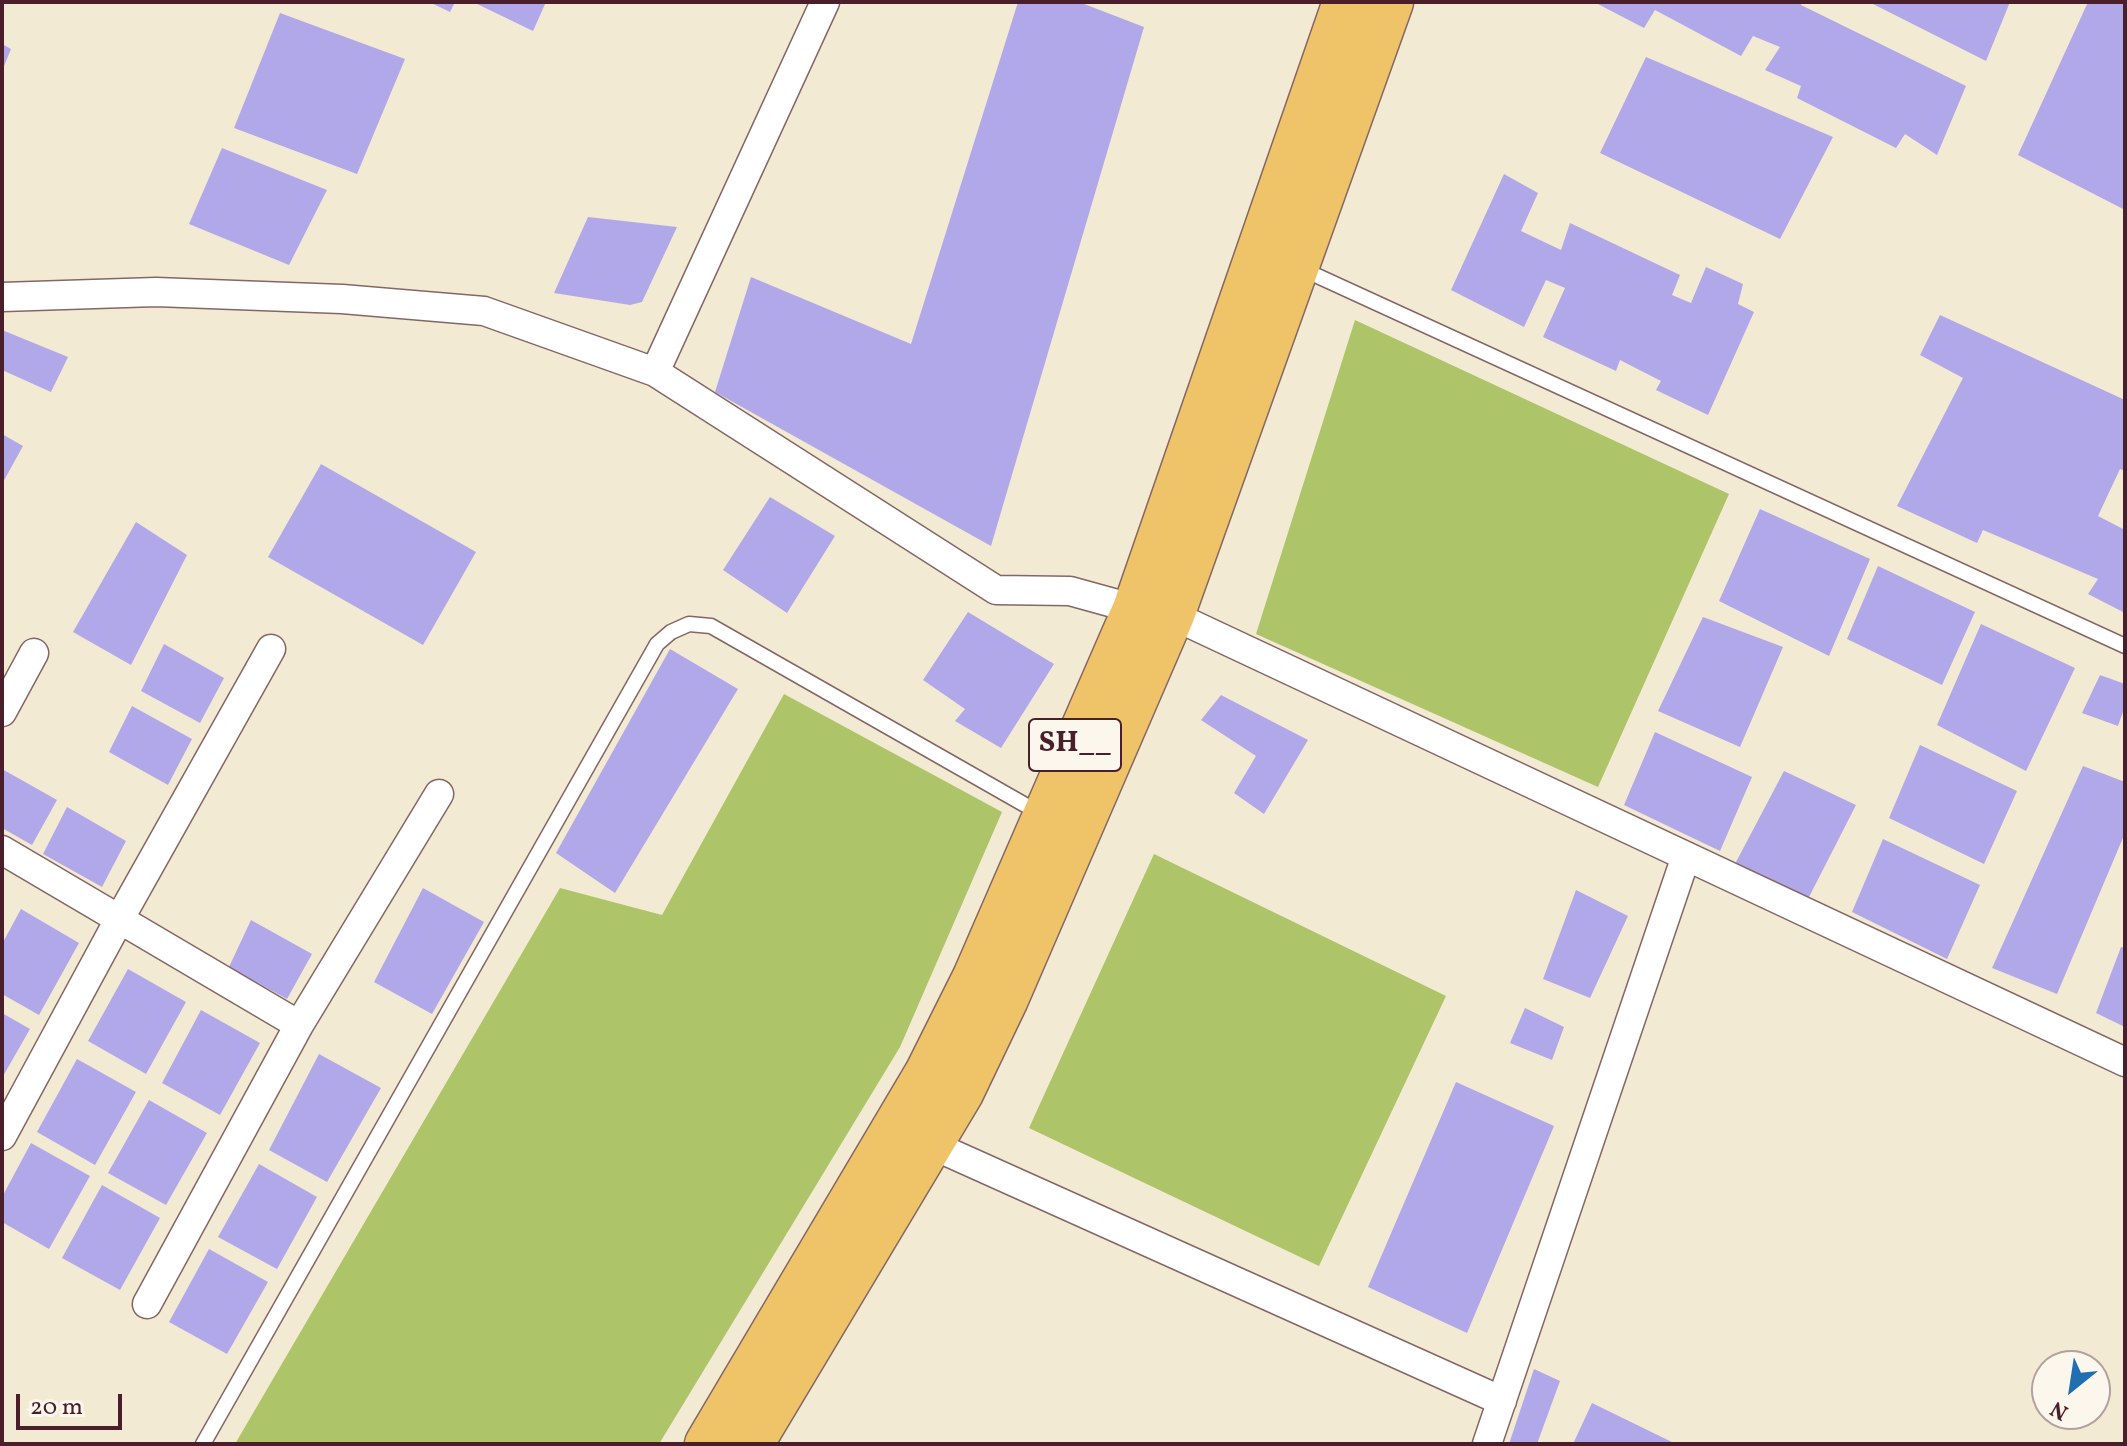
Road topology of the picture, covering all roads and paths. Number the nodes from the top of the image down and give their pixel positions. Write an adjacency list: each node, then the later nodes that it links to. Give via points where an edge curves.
1 (825, 2): 6 (street)
2 (1345, 2): 7 (main road, SH__)
3 (1391, 2): 4 (main road)
4 (1297, 267): 7 (main road); 8 (lane)
5 (2, 297): 6 (street, via 156,292 484,311)
6 (655, 372): 7 (street, via 996,590 1070,591)
7 (1153, 612): 13 (main road, SH__); 15 (street); 20 (main road, via 1006,999)
8 (2125, 646)
9 (271, 649): 16 (street)
10 (34, 653): 11 (street)
11 (2, 712)
12 (439, 794): 17 (street)
13 (1045, 816): 23 (lane, via 711,626 689,624 671,632 657,644); 24 (main road, SH__, via 927,1073)
14 (2, 850): 16 (street)
15 (1686, 856): 18 (street); 22 (street)
16 (120, 918): 17 (street); 19 (street)
17 (299, 1025): 21 (street)
18 (2125, 1062)
19 (2, 1136)
20 (930, 1144): 22 (street); 25 (main road)
21 (147, 1304)
22 (1502, 1401): 26 (street)
23 (203, 1444)
24 (707, 1444)
25 (751, 1444)
26 (1487, 1444)

